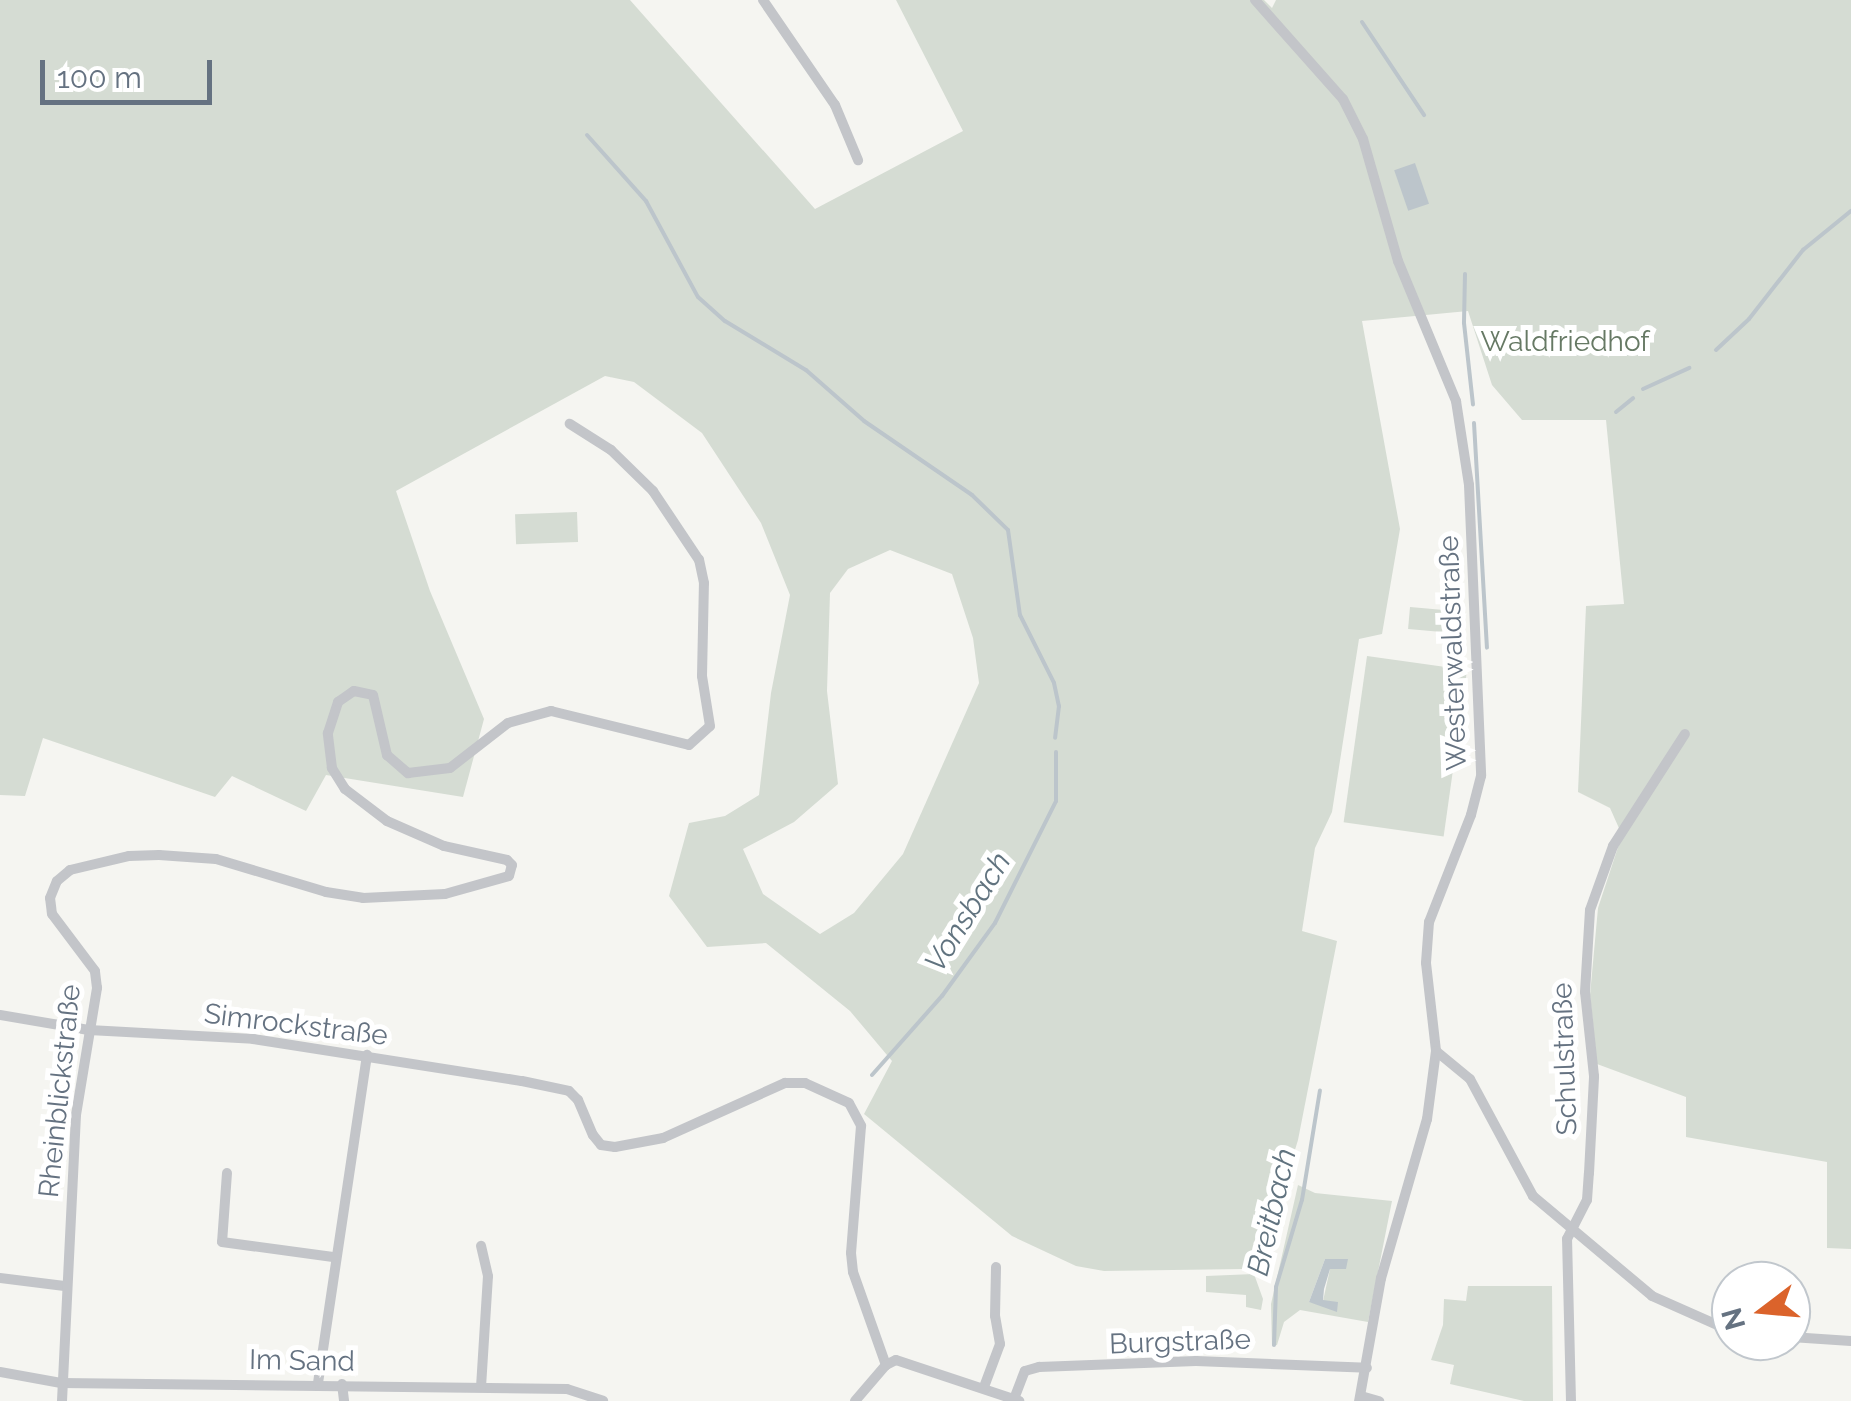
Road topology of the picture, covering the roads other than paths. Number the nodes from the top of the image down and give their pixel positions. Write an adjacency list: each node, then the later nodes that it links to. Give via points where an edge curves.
1 (763, 0): 3 (street, via 835,105)
2 (1255, 0): 8 (street, Westerwaldstraße, via 1343,99 1363,139 1398,262 1462,427 1480,664 1480,776 1472,815 1428,922)
3 (858, 160)
4 (570, 424): 7 (street, Rheinblickstraße, via 612,450 653,491 699,560 710,726 705,735 676,743 551,711 508,724 450,768 408,774 387,755 372,695 346,694 328,734 332,768 345,789 387,820 444,846 507,860 509,876 446,894 389,899 326,892 196,858 129,856 70,870 50,898 52,914 96,971)
5 (1685, 734): 11 (street, Schulstraße, via 1614,846 1590,910 1589,1173 1583,1212)
6 (0, 1015): 7 (street, Simrockstraße)
7 (89, 1030): 9 (street, Simrockstraße, via 253,1039); 16 (street, Rheinblickstraße, via 76,1114)
8 (1436, 1052): 11 (street, via 1470,1079 1489,1107 1522,1182); 21 (street, Westerwaldstraße, via 1427,1119 1381,1278)
9 (367, 1055): 13 (street); 20 (street, Simrockstraße, via 569,1091 601,1144 634,1146 663,1138 786,1082 805,1083 848,1104 860,1126 853,1272)
10 (227, 1173): 13 (street, via 222,1242)
11 (1572, 1224): 17 (street, via 1652,1296); 35 (street, Schulstraße)
12 (481, 1246): 26 (street, via 488,1276)
13 (334, 1257): 24 (street)
14 (996, 1267): 27 (street, via 1000,1344)
15 (0, 1278): 16 (street)
16 (65, 1286): 23 (street, Rheinblickstraße)
17 (1711, 1323)
18 (1811, 1338): 19 (street)
19 (1851, 1341)
20 (886, 1365): 27 (street, via 906,1360); 33 (street)
21 (1366, 1368): 28 (street, Westerwaldstraße); 29 (street, Burgstraße, via 1260,1362 1033,1368 1022,1375)
22 (0, 1372): 23 (street, Im Sand)
23 (61, 1383): 24 (street, Im Sand); 30 (street, Rheinblickstraße)
24 (318, 1383): 25 (street, Im Sand)
25 (342, 1384): 26 (street, Im Sand); 31 (street)
26 (481, 1387): 32 (street, Im Sand, via 567,1389)
27 (984, 1387): 29 (street)
28 (1360, 1399): 34 (street)
29 (1016, 1400)
30 (62, 1401)
31 (344, 1401)
32 (603, 1401)
33 (855, 1401)
34 (1379, 1401)
35 (1571, 1401)

